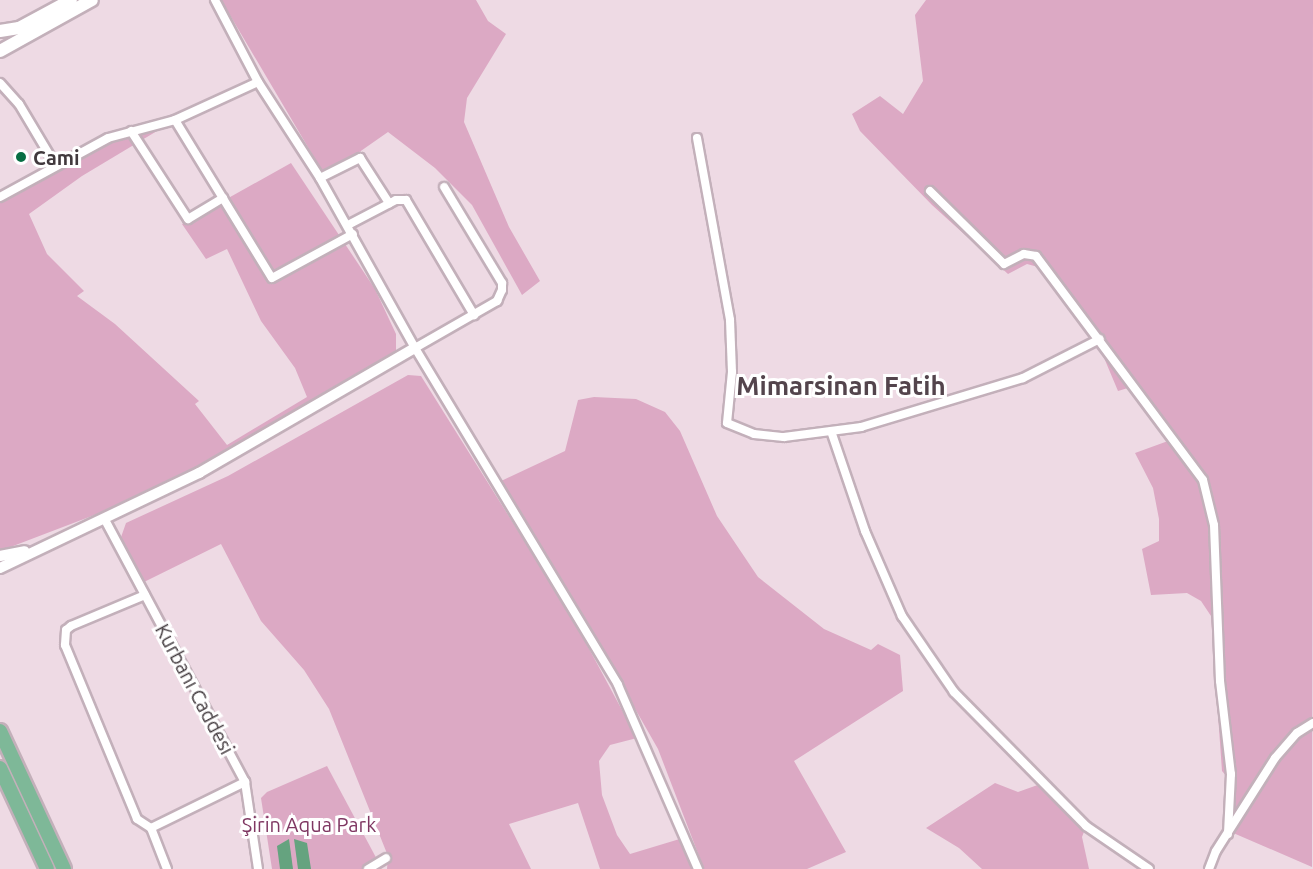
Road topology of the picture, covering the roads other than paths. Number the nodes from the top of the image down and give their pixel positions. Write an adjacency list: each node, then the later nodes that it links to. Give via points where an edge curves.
1 (71, 0): 4 (main road, via 19,28)
2 (92, 0): 5 (main road)
3 (215, 0): 6 (street)
4 (0, 32)
5 (0, 51)
6 (258, 82): 8 (street); 12 (street)
7 (0, 83): 11 (street, via 20,104)
8 (175, 120): 9 (street); 16 (street)
9 (131, 130): 11 (street); 16 (street, via 188,219)
10 (697, 138): 23 (street, via 730,320 732,372 727,423 754,434 784,437)
11 (56, 166): 15 (street)
12 (320, 178): 17 (street, via 360,158); 18 (street)
13 (444, 187): 20 (street, via 502,283 497,301)
14 (930, 191): 21 (street, via 1005,264 1024,254 1036,256)
15 (0, 197)
16 (222, 198): 19 (street, via 272,278)
17 (389, 203): 18 (street); 20 (street, via 401,199 408,202)
18 (348, 225): 19 (street)
19 (353, 234): 22 (street)
20 (474, 315): 22 (street)
21 (1100, 339): 23 (street, via 1023,378 940,405); 34 (street, via 1203,480 1214,525 1220,681 1232,774)
22 (415, 348): 24 (street, via 199,473); 41 (street, via 618,685)
23 (831, 431): 42 (street, via 865,531 902,615 954,692 1086,826)
24 (104, 518): 25 (street); 28 (street, Kurbanı Caddesi)
25 (43, 547): 26 (street); 27 (street)
26 (0, 556)
27 (0, 568)
28 (145, 595): 32 (street, Kurbanı Caddesi); 33 (street, via 71,626 65,645 137,819)
29 (1313, 723): 34 (street, via 1275,758)
30 (0, 731): 37 (highway)
31 (0, 768): 36 (highway)
32 (245, 782): 33 (street); 39 (street, Kurbanı Caddesi)
33 (151, 828): 38 (street)
34 (1228, 834): 43 (street)
35 (386, 858): 40 (street)
36 (47, 869)
37 (64, 869)
38 (167, 869)
39 (258, 869)
40 (368, 869)
41 (698, 869)
42 (1149, 869)
43 (1209, 869)

